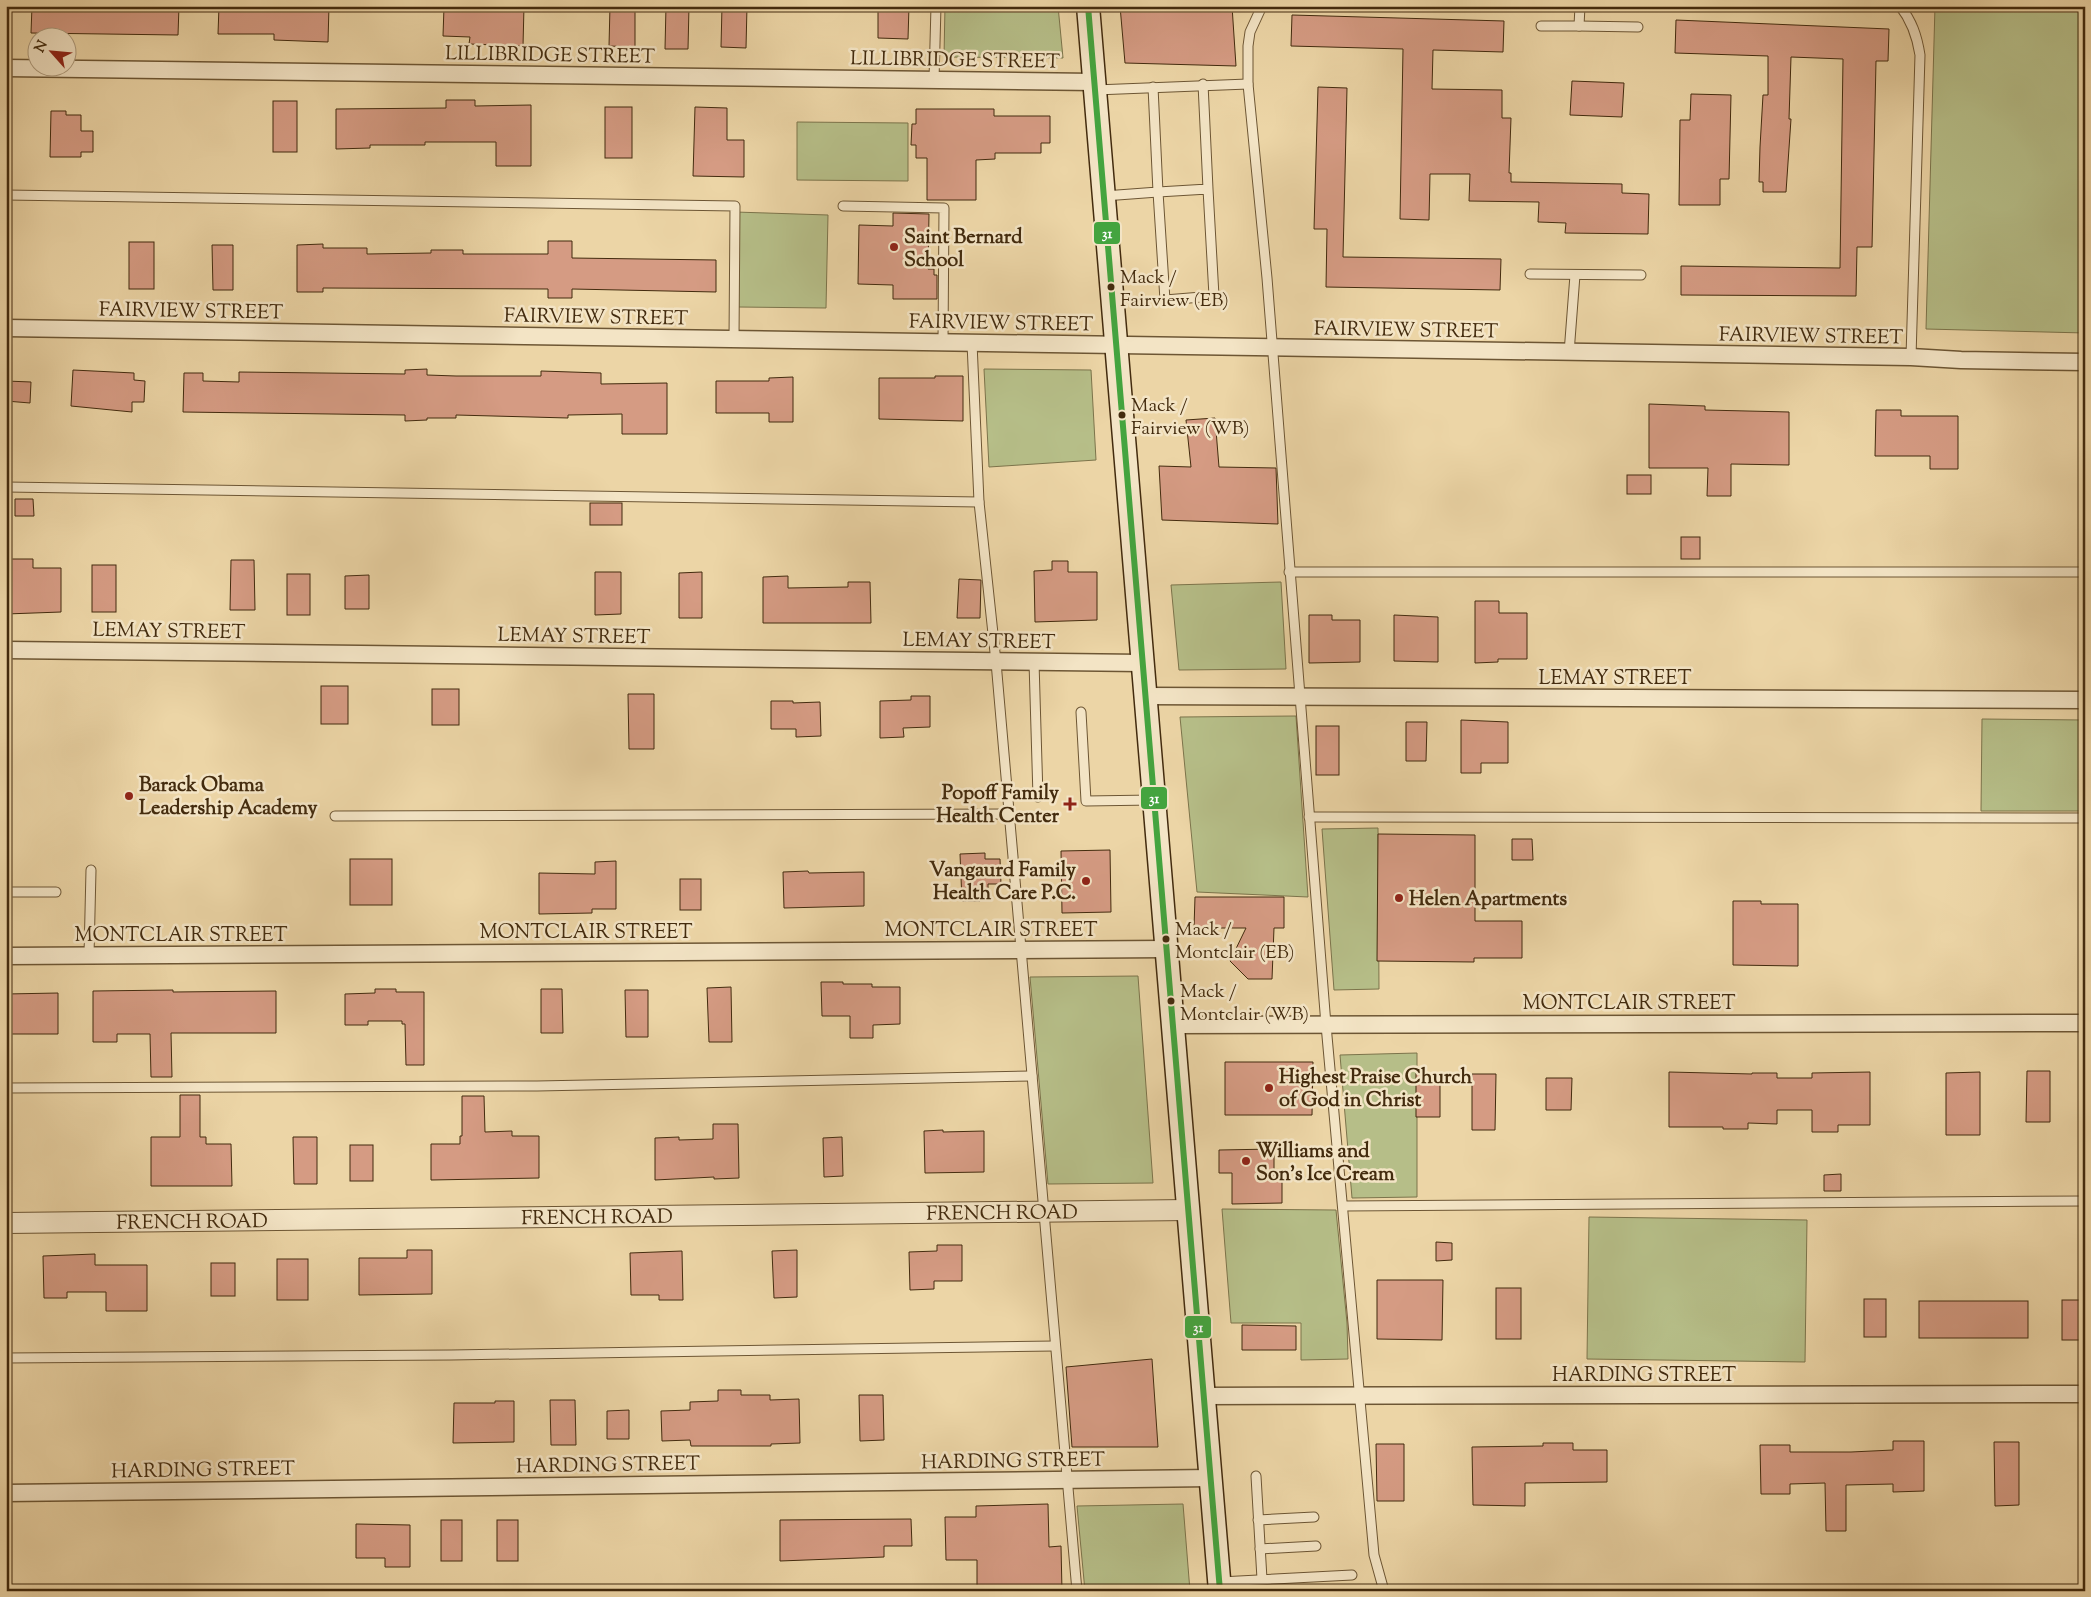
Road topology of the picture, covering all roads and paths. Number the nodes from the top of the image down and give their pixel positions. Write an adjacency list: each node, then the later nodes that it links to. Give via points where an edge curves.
1 (936, 6): 10 (lane)
2 (1088, 6): 13 (main road)
3 (1262, 6): 12 (lane, via 1250,32)
4 (1580, 6): 7 (lane)
5 (1900, 6): 30 (lane, via 1917,36 1920,55)
6 (1541, 26): 7 (lane)
7 (1580, 26): 8 (lane)
8 (1638, 27)
9 (6, 68): 10 (street, LILLIBRIDGE STREET)
10 (934, 80): 13 (street, LILLIBRIDGE STREET)
11 (1203, 84): 12 (lane); 14 (lane); 15 (lane)
12 (1248, 84): 28 (lane)
13 (1094, 86): 14 (lane); 18 (main road)
14 (1153, 87): 16 (lane)
15 (1208, 189): 16 (lane); 16 (lane, via 1214,296 1165,300)
16 (1158, 192): 18 (lane)
17 (6, 195): 24 (lane, via 735,206)
18 (1104, 196): 27 (main road)
19 (843, 206): 25 (lane, via 944,208)
20 (1530, 274): 21 (lane)
21 (1575, 275): 22 (lane); 29 (lane)
22 (1641, 276)
23 (6, 328): 24 (street, FAIRVIEW STREET)
24 (734, 340): 25 (street, FAIRVIEW STREET)
25 (943, 342): 26 (street, FAIRVIEW STREET)
26 (972, 343): 27 (street, FAIRVIEW STREET); 33 (lane)
27 (1116, 344): 28 (street, FAIRVIEW STREET); 39 (main road)
28 (1273, 348): 29 (street, FAIRVIEW STREET); 34 (lane)
29 (1569, 353): 30 (street, FAIRVIEW STREET)
30 (1911, 357): 31 (street, FAIRVIEW STREET)
31 (2085, 362)
32 (6, 487): 33 (lane)
33 (979, 502): 37 (lane)
34 (1290, 572): 35 (lane); 41 (lane)
35 (2085, 572)
36 (6, 650): 37 (street, LEMAY STREET)
37 (996, 662): 38 (street, LEMAY STREET); 46 (lane)
38 (1034, 662): 39 (street, LEMAY STREET); 44 (lane)
39 (1142, 664): 40 (main road)
40 (1145, 696): 41 (street, LEMAY STREET); 45 (main road)
41 (1299, 697): 42 (street, LEMAY STREET); 48 (lane)
42 (2085, 700)
43 (1081, 712): 45 (lane, via 1086,800)
44 (1038, 797)
45 (1154, 800): 53 (main road)
46 (1009, 814): 47 (lane); 54 (lane)
47 (335, 816)
48 (1309, 817): 49 (lane); 59 (lane)
49 (2085, 818)
50 (91, 870): 55 (lane)
51 (6, 892): 52 (lane)
52 (56, 892)
53 (1166, 949): 54 (street, MONTCLAIR STREET); 58 (main road)
54 (1021, 950): 55 (street, MONTCLAIR STREET); 60 (lane)
55 (89, 955): 56 (street, MONTCLAIR STREET)
56 (6, 956)
57 (2085, 1023): 59 (street, MONTCLAIR STREET)
58 (1172, 1025): 59 (street, MONTCLAIR STREET); 64 (main road)
59 (1326, 1025): 63 (lane)
60 (1032, 1076): 61 (lane, via 537,1086); 65 (lane)
61 (6, 1088)
62 (2085, 1201): 63 (lane)
63 (1343, 1206): 71 (lane)
64 (1188, 1210): 65 (street, FRENCH ROAD); 70 (main road)
65 (1044, 1212): 66 (street, FRENCH ROAD); 67 (lane)
66 (6, 1224)
67 (1055, 1346): 68 (lane); 74 (lane)
68 (6, 1358)
69 (2085, 1394): 71 (street, HARDING STREET)
70 (1204, 1396): 71 (street, HARDING STREET); 73 (main road)
71 (1360, 1396): 84 (lane, via 1374,1555)
72 (1256, 1476): 77 (lane)
73 (1211, 1478): 74 (street, HARDING STREET); 82 (main road)
74 (1066, 1480): 75 (street, HARDING STREET); 83 (lane)
75 (6, 1493)
76 (1314, 1517): 77 (lane)
77 (1258, 1520): 79 (lane)
78 (1316, 1546): 79 (lane)
79 (1260, 1548): 81 (lane)
80 (1352, 1575): 81 (lane)
81 (1262, 1579): 82 (lane)
82 (1220, 1586)
83 (1077, 1591)
84 (1384, 1591)

